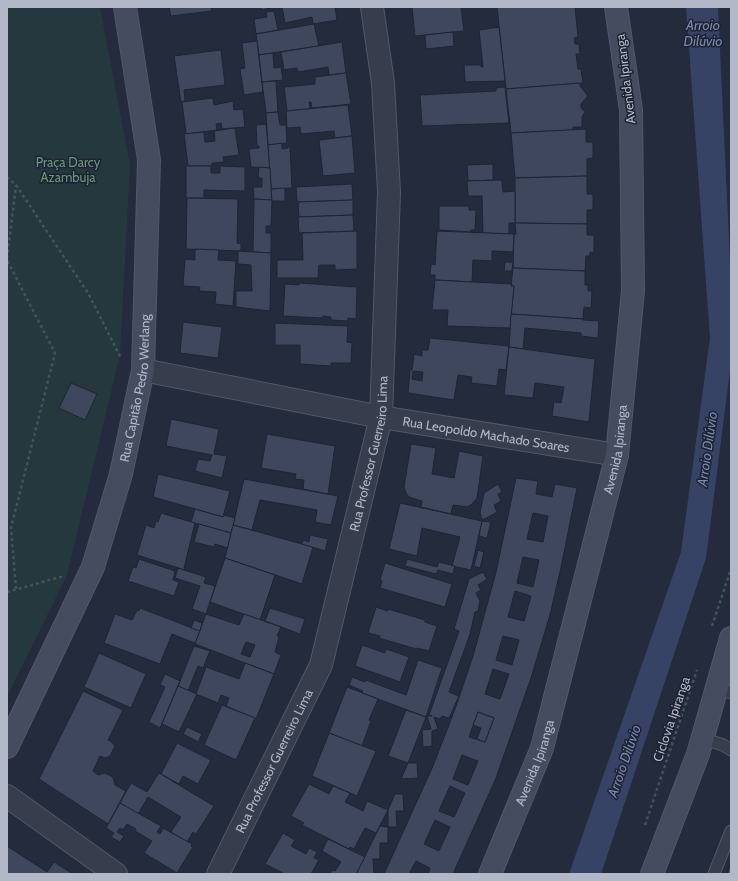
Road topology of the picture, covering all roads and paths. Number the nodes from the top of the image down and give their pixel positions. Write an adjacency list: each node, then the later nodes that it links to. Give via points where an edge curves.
1 (125, 7): 7 (main road, Rua Capitão Pedro Werlang, via 149,160)
2 (372, 7): 8 (street, Rua Professor Guerreiro Lima, via 383,83 389,192)
3 (616, 7): 9 (main road, Avenida Ipiranga, via 631,110 633,291)
4 (7, 177): 5 (path)
5 (16, 185): 6 (path, via 88,293); 12 (path, via 7,260 55,353 11,528)
6 (122, 360)
7 (143, 370): 8 (street, Rua Leopoldo Machado Soares); 19 (main road, Rua Capitão Pedro Werlang, via 120,474 93,567)
8 (381, 417): 9 (street, Rua Leopoldo Machado Soares); 25 (street, Rua Professor Guerreiro Lima, via 321,665)
9 (617, 455): 26 (main road, Avenida Ipiranga, via 542,748)
10 (731, 570): 14 (path)
11 (68, 574): 12 (path)
12 (16, 589): 13 (path)
13 (7, 592)
14 (711, 629)
15 (731, 638): 17 (main road)
16 (699, 666): 22 (path, Ciclovia Ipiranga)
17 (724, 691): 18 (main road)
18 (702, 738): 20 (lane); 27 (main road)
19 (7, 747)
20 (731, 750)
21 (7, 796): 24 (street)
22 (644, 829)
23 (731, 832): 28 (lane)
24 (116, 874)
25 (218, 874)
26 (490, 874)
27 (652, 874)
28 (714, 874)

